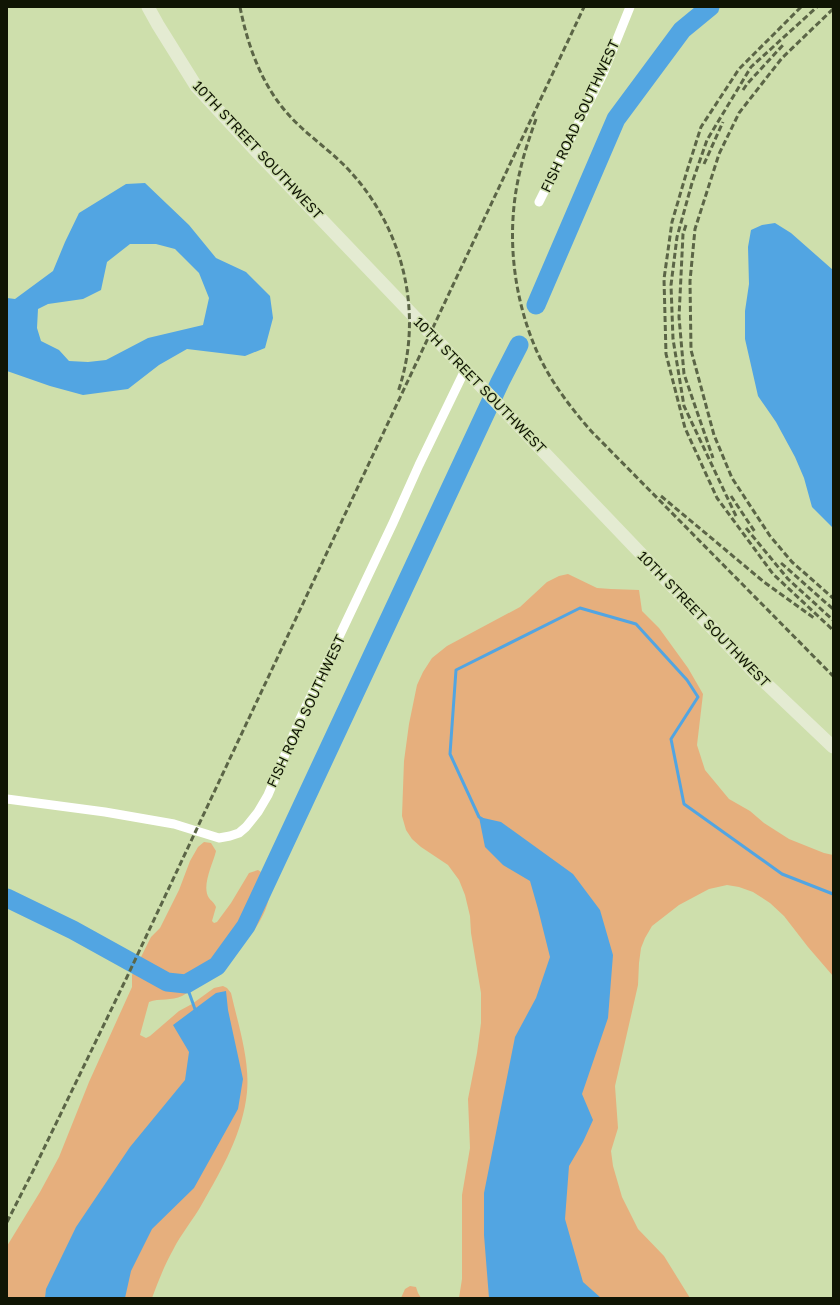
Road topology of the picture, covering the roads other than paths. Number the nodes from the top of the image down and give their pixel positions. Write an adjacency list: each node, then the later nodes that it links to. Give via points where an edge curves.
1 (148, 7): 4 (main road, 10TH STREET SOUTHWEST, via 196,86)
2 (630, 7): 3 (street, FISH ROAD SOUTHWEST, via 603,74)
3 (539, 202)
4 (465, 370): 5 (main road, 10TH STREET SOUTHWEST, via 755,674); 6 (street, FISH ROAD SOUTHWEST, via 300,719 268,795 246,827 230,836 219,838 174,824)
5 (833, 747)
6 (7, 798)

